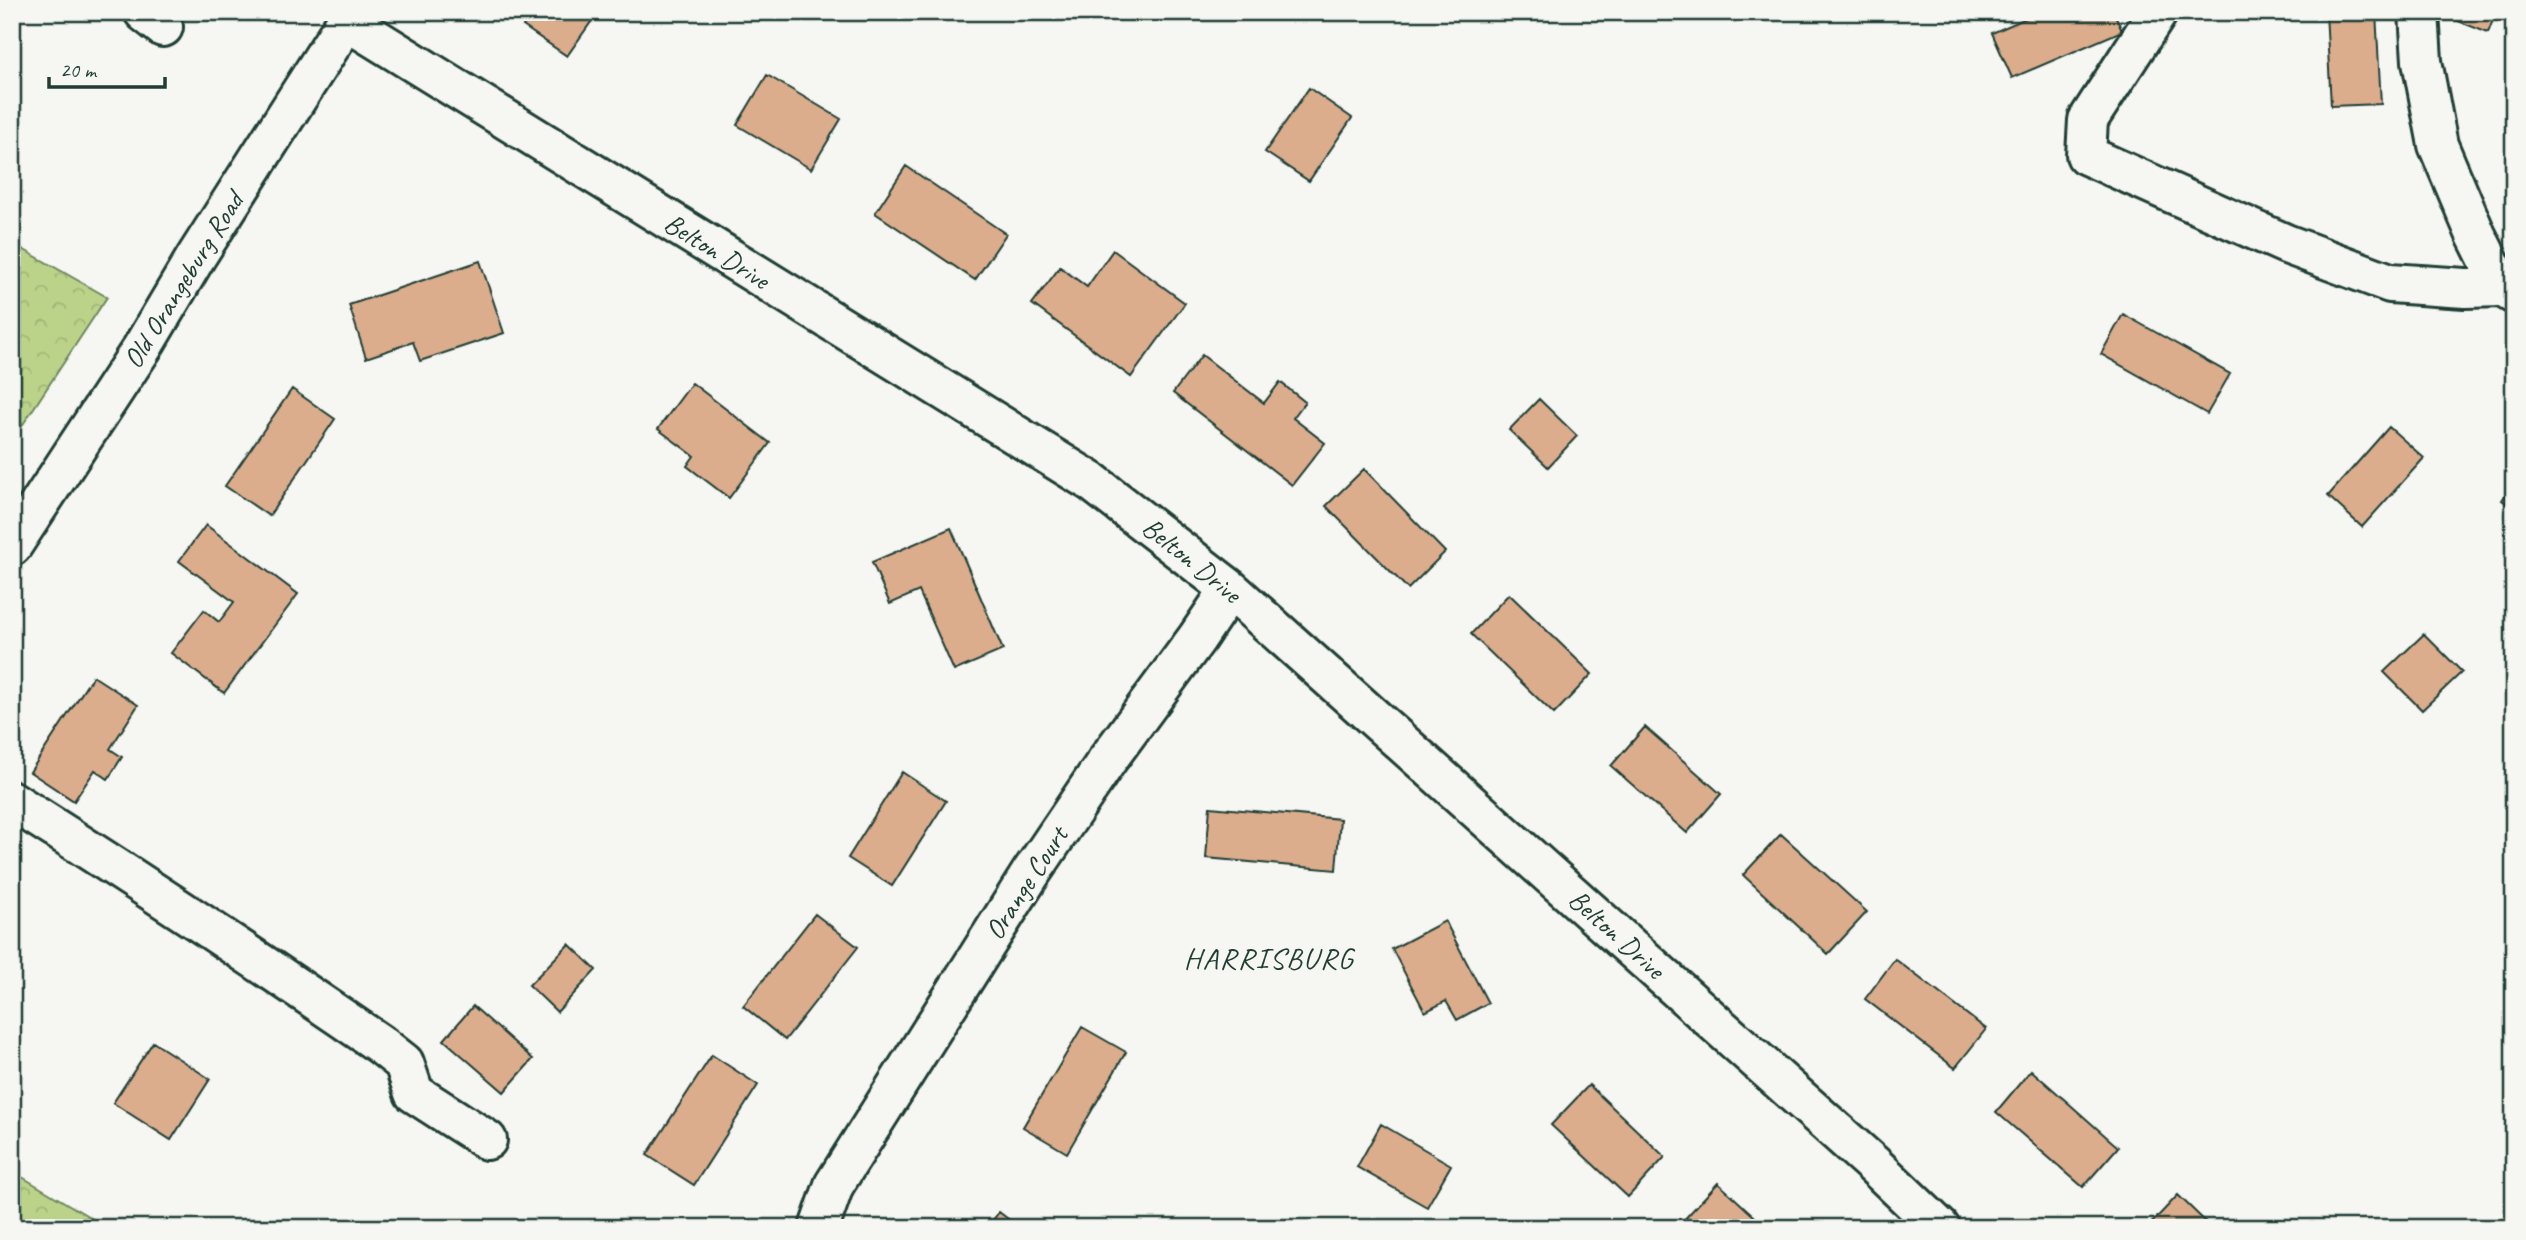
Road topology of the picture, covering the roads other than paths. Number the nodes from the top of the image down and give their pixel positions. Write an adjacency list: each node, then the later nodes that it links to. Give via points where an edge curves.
1 (2158, 12): 4 (street, via 2088,120 2085,155 2286,244 2390,283)
2 (2419, 12): 4 (street, via 2422,61 2438,145 2476,235)
3 (349, 17): 5 (street, Old Orangeburg Road); 6 (street, Belton Drive, via 1092,482)
4 (2508, 291)
5 (12, 546)
6 (1230, 589): 9 (street, Orange Court, via 1031,873 834,1185); 10 (street, Belton Drive)
7 (12, 801): 8 (street, via 164,897 380,1044 404,1063 414,1093)
8 (487, 1140)
9 (819, 1228)
10 (1940, 1228)

